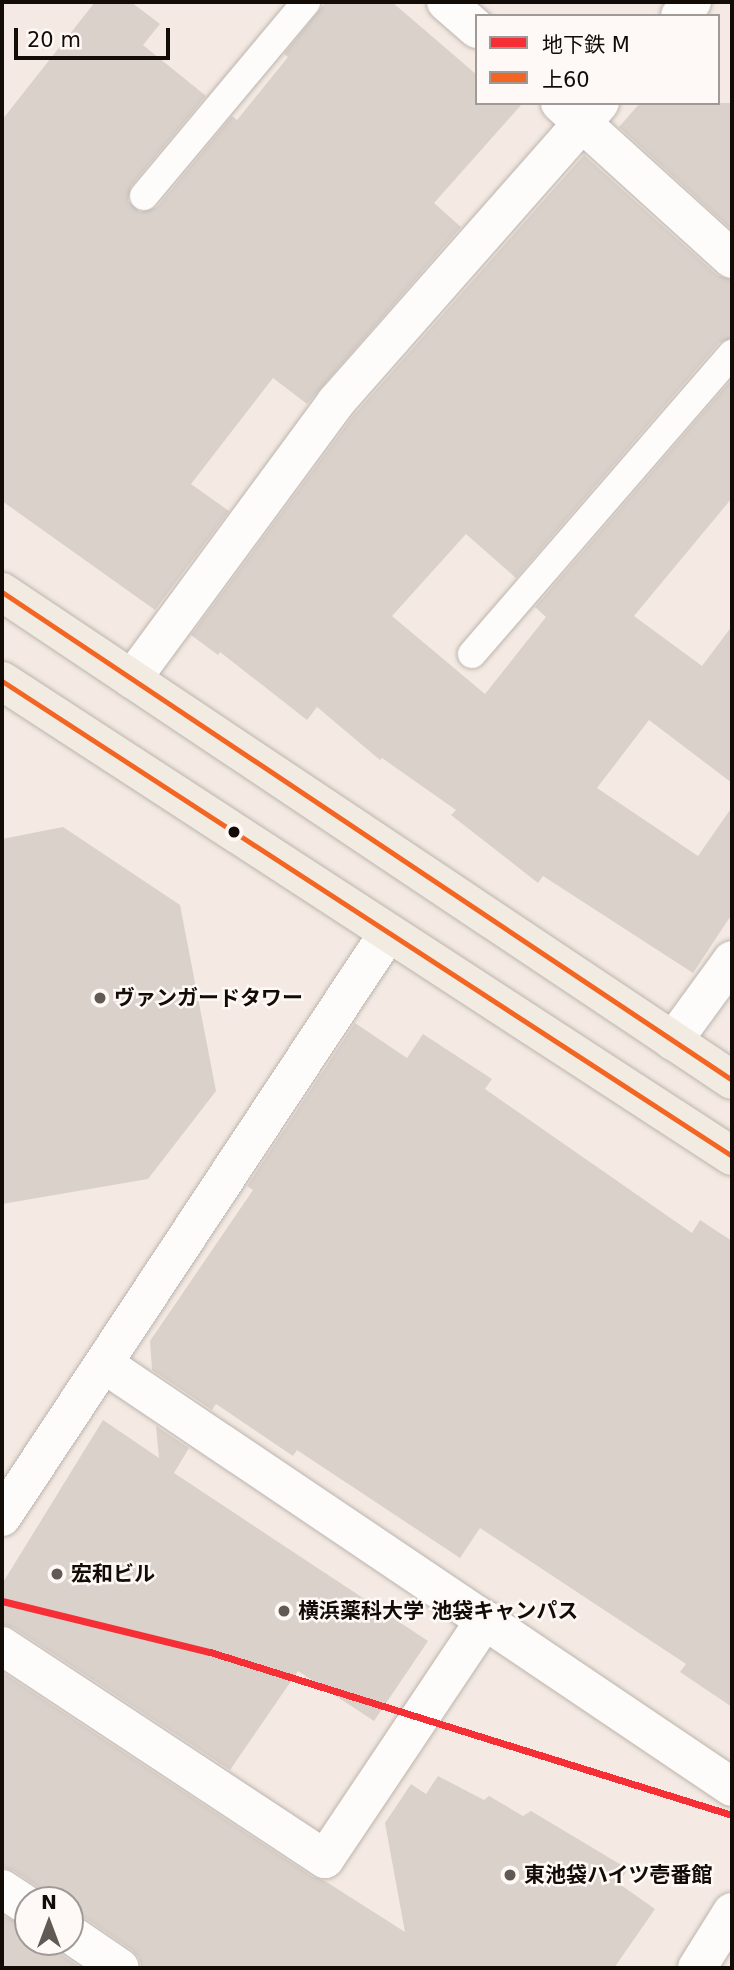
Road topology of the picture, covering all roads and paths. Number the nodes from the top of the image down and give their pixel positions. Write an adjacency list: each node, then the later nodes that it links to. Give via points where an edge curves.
1 (306, 2): 5 (lane)
2 (446, 2): 3 (street)
3 (475, 27)
4 (581, 110): 6 (street); 10 (street, via 336,402)
5 (144, 196)
6 (732, 259)
7 (732, 354): 9 (lane)
8 (2, 592): 10 (highway)
9 (472, 654)
10 (132, 679): 14 (highway)
11 (2, 681): 12 (highway)
12 (387, 933): 16 (highway); 17 (street)
13 (732, 960): 14 (street)
14 (673, 1041): 15 (highway)
15 (732, 1080)
16 (732, 1156)
17 (104, 1364): 18 (street); 19 (street)
18 (2, 1517)
19 (485, 1620): 20 (street, via 324,1859); 21 (street)
20 (2, 1646)
21 (732, 1787)
22 (732, 1912): 25 (street)
23 (84, 1944): 24 (street)
24 (120, 1968)
25 (697, 1968)

